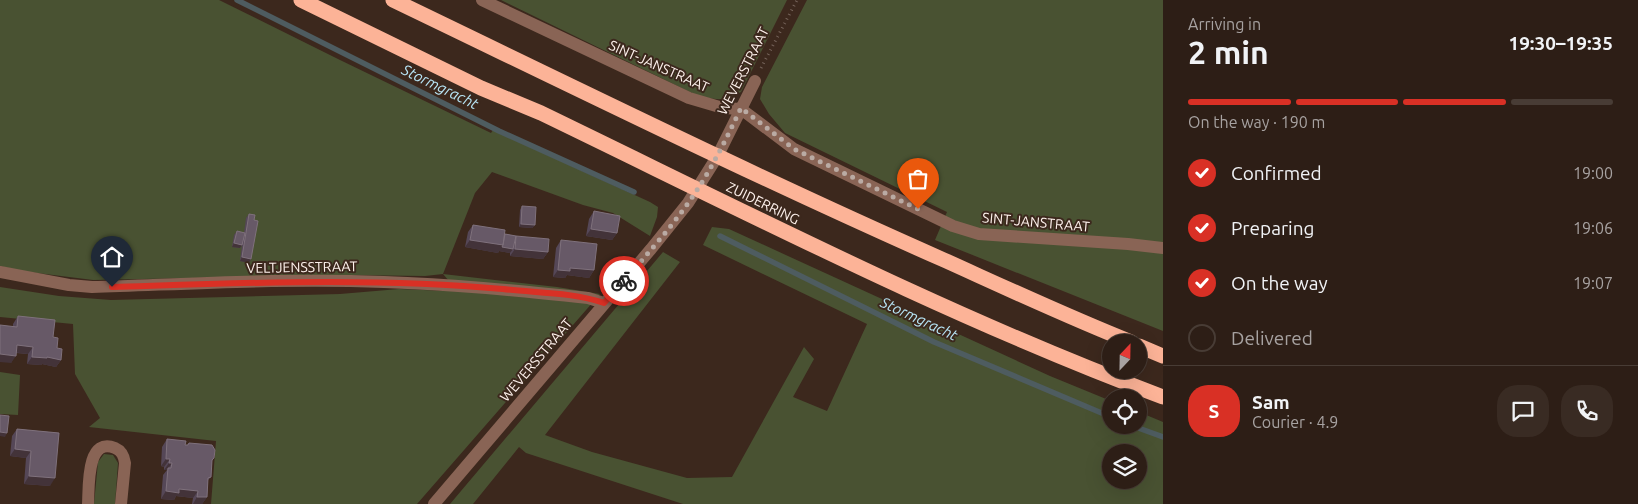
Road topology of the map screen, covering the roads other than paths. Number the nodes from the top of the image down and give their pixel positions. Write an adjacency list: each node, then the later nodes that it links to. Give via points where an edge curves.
1 (300, 0): 7 (highway, ZUIDERRING)
2 (393, 0): 6 (highway, ZUIDERRING)
3 (482, 0): 5 (street, SINT-JANSTRAAT, via 689,98 723,108)
4 (755, 81): 5 (street, WEVERSTRAAT)
5 (741, 108): 6 (street, WEVERSTRAAT); 8 (street, SINT-JANSTRAAT, via 794,149 953,226 980,234)
6 (717, 157): 7 (street, WEVERSTRAAT); 11 (highway, ZUIDERRING)
7 (698, 189): 10 (street, WEVERSSTRAAT); 14 (highway, ZUIDERRING, via 889,282)
8 (1163, 248)
9 (0, 272): 10 (street, VELTJENSSTRAAT, via 92,287 383,282 493,288 588,298)
10 (604, 303): 17 (street, WEVERSSTRAAT)
11 (1113, 334)
12 (1148, 350): 13 (highway)
13 (1163, 356)
14 (1163, 397)
15 (88, 504): 16 (street, via 92,460 98,450 109,446 122,452 124,458)
16 (121, 504)
17 (434, 504)

